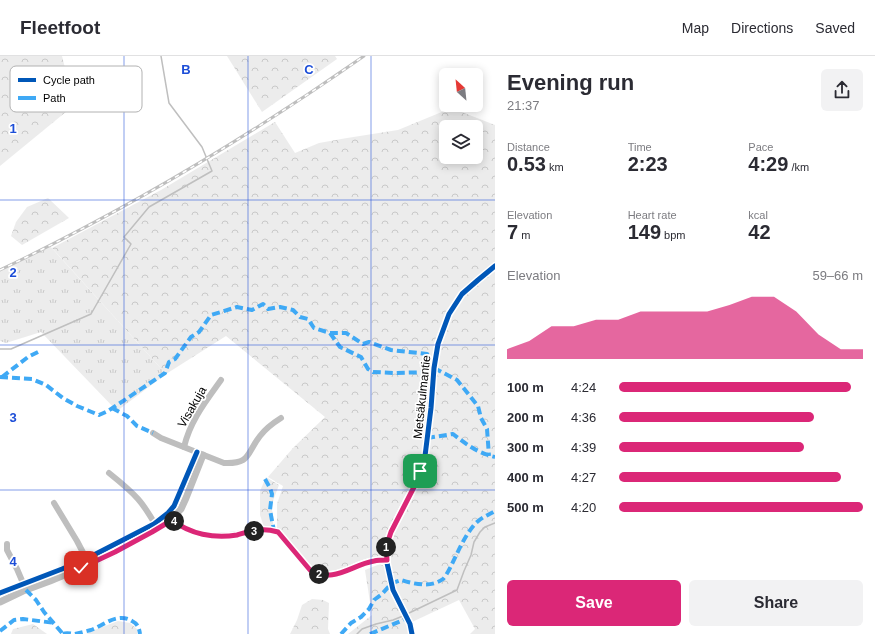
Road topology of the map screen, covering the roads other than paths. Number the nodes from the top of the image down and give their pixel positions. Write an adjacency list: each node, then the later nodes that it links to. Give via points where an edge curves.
1 (495, 266): 16 (street, Metsäkulmantie, via 462,294 449,314 438,344 433,372 425,456 414,487 386,547 393,590 410,624)
2 (221, 380): 5 (street, Visakuja, via 202,407)
3 (281, 418): 6 (street, via 259,436 243,460 224,463)
4 (153, 434): 5 (street)
5 (184, 447): 6 (street)
6 (203, 455): 9 (street, via 181,509)
7 (109, 473): 10 (street, via 139,500)
8 (54, 503): 13 (street)
9 (172, 520): 10 (street); 11 (street, via 200,534 222,536)
10 (158, 529): 13 (street)
11 (248, 532)
12 (7, 544): 14 (street, via 7,550)
13 (89, 564): 14 (street)
14 (26, 590): 15 (street)
15 (0, 602)
16 (412, 634)

